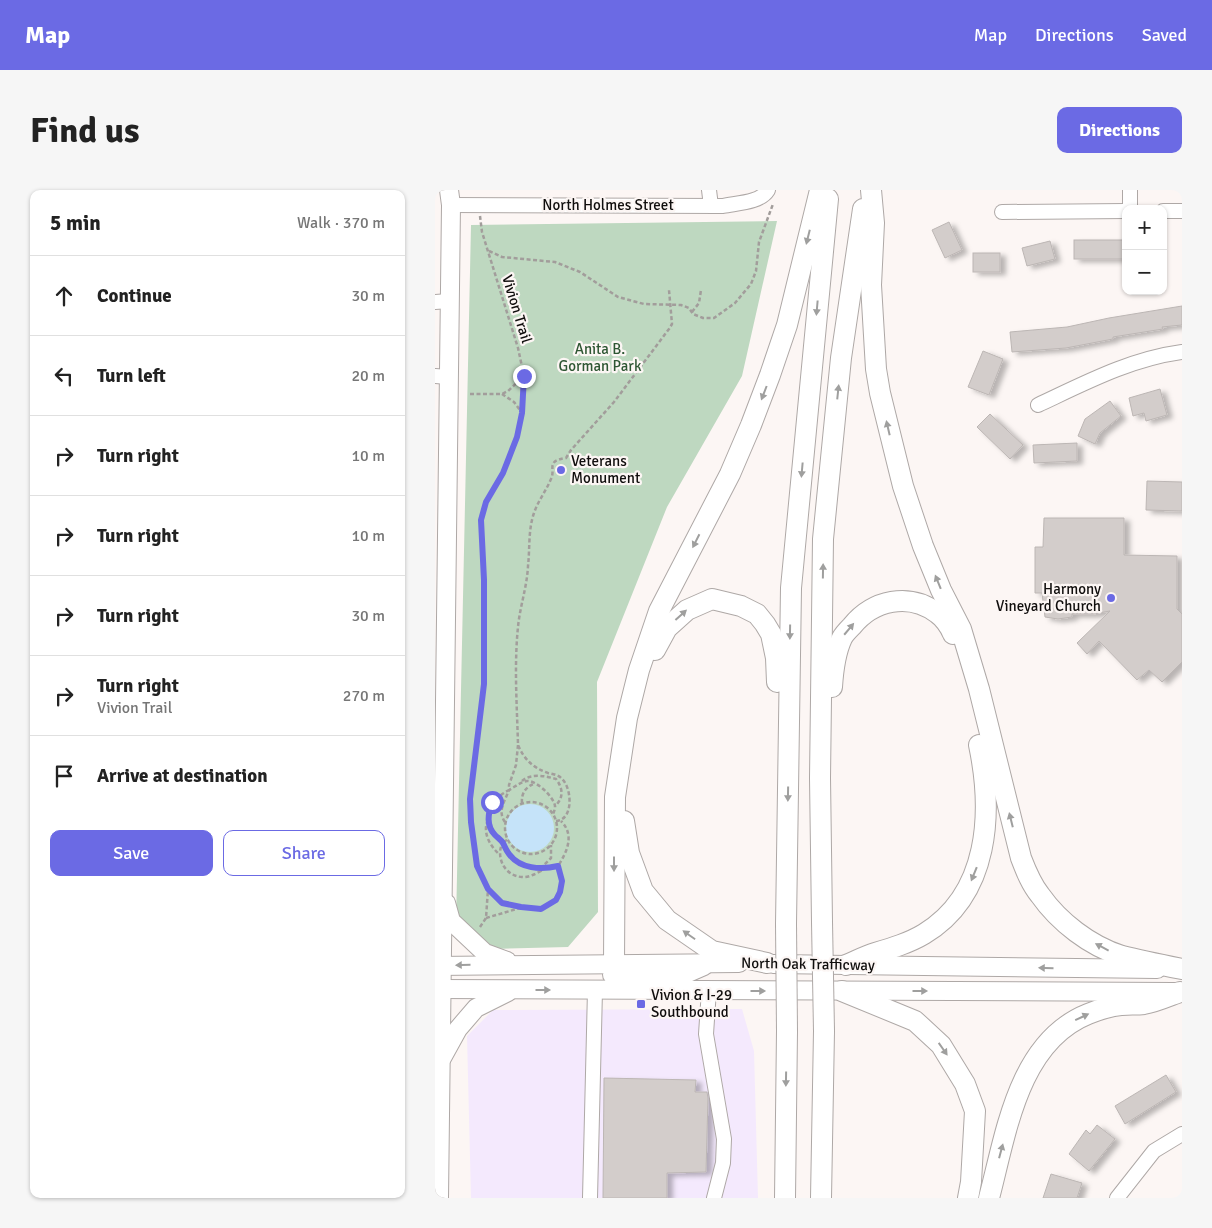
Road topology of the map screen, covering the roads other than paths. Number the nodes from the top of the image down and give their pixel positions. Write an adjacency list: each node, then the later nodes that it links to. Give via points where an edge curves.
1 (709, 190): 10 (street)
2 (820, 190): 23 (highway, one-way to 23, via 787,325 767,384 730,474 659,611 639,670 627,718 615,797)
3 (829, 190): 19 (highway, one-way to 19, via 791,588)
4 (866, 190): 20 (highway, one-way to 4, via 823,539 841,358)
5 (871, 190): 28 (highway, one-way to 5, via 1121,956 1080,934 1051,910 1029,877 1021,858 961,629 923,546 903,486 880,393 871,285 874,223)
6 (1130, 190): 9 (street)
7 (451, 195): 10 (street, North Holmes Street, via 480,205); 15 (main road)
8 (769, 195): 10 (street, North Holmes Street, via 751,201)
9 (1130, 205)
10 (711, 206)
11 (1182, 210): 13 (street)
12 (1122, 211): 14 (street)
13 (1167, 211)
14 (1002, 212)
15 (442, 302): 17 (main road)
16 (1182, 352): 18 (street, via 1138,361)
17 (441, 376): 21 (main road)
18 (1038, 406)
19 (789, 744): 24 (highway, one-way to 19, via 712,951 667,920 643,891 629,853 624,822 628,777 653,652 667,628 687,610 712,599 741,606 757,614 765,624 775,647 777,704); 40 (highway, one-way to 40, bridge)
20 (819, 778): 26 (highway, one-way to 26, via 831,725 836,655 843,637 862,615 885,603 911,602 928,606 952,630 969,693 985,769 982,852 967,891 938,925 909,942); 41 (highway, bridge, via 824,1031)
21 (439, 894): 25 (main road, via 451,921 485,952); 27 (main road)
22 (715, 962): 23 (main road, North Oak Trafficway); 24 (main road, North Oak Trafficway); 29 (main road, via 681,976 489,975)
23 (614, 963): 25 (main road, North Oak Trafficway)
24 (767, 963): 26 (main road, North Oak Trafficway)
25 (515, 964): 27 (main road, North Oak Trafficway, one-way to 27)
26 (846, 965): 28 (main road, North Oak Trafficway, one-way to 26)
27 (438, 966): 29 (main road)
28 (1182, 969)
29 (438, 989): 30 (main road, North Oak Trafficway); 35 (main road)
30 (515, 990): 31 (main road, North Oak Trafficway, one-way to 31); 35 (main road, via 476,1008)
31 (595, 990): 32 (main road, North Oak Trafficway); 38 (street)
32 (709, 990): 33 (main road, North Oak Trafficway, one-way to 33); 39 (street, via 706,1034 725,1139)
33 (842, 991): 34 (main road, North Oak Trafficway, one-way to 34); 42 (highway, one-way to 42, via 915,1021 941,1045 965,1084 975,1111)
34 (1181, 992): 43 (highway, one-way to 34, via 1016,1097 1030,1067 1046,1045 1072,1021 1089,1013 1119,1005 1145,1004)
35 (438, 1057): 37 (main road)
36 (1182, 1134): 44 (street, via 1154,1151)
37 (439, 1198)
38 (590, 1198)
39 (714, 1198)
40 (785, 1198)
41 (821, 1198)
42 (968, 1198)
43 (989, 1198)
44 (1117, 1198)

